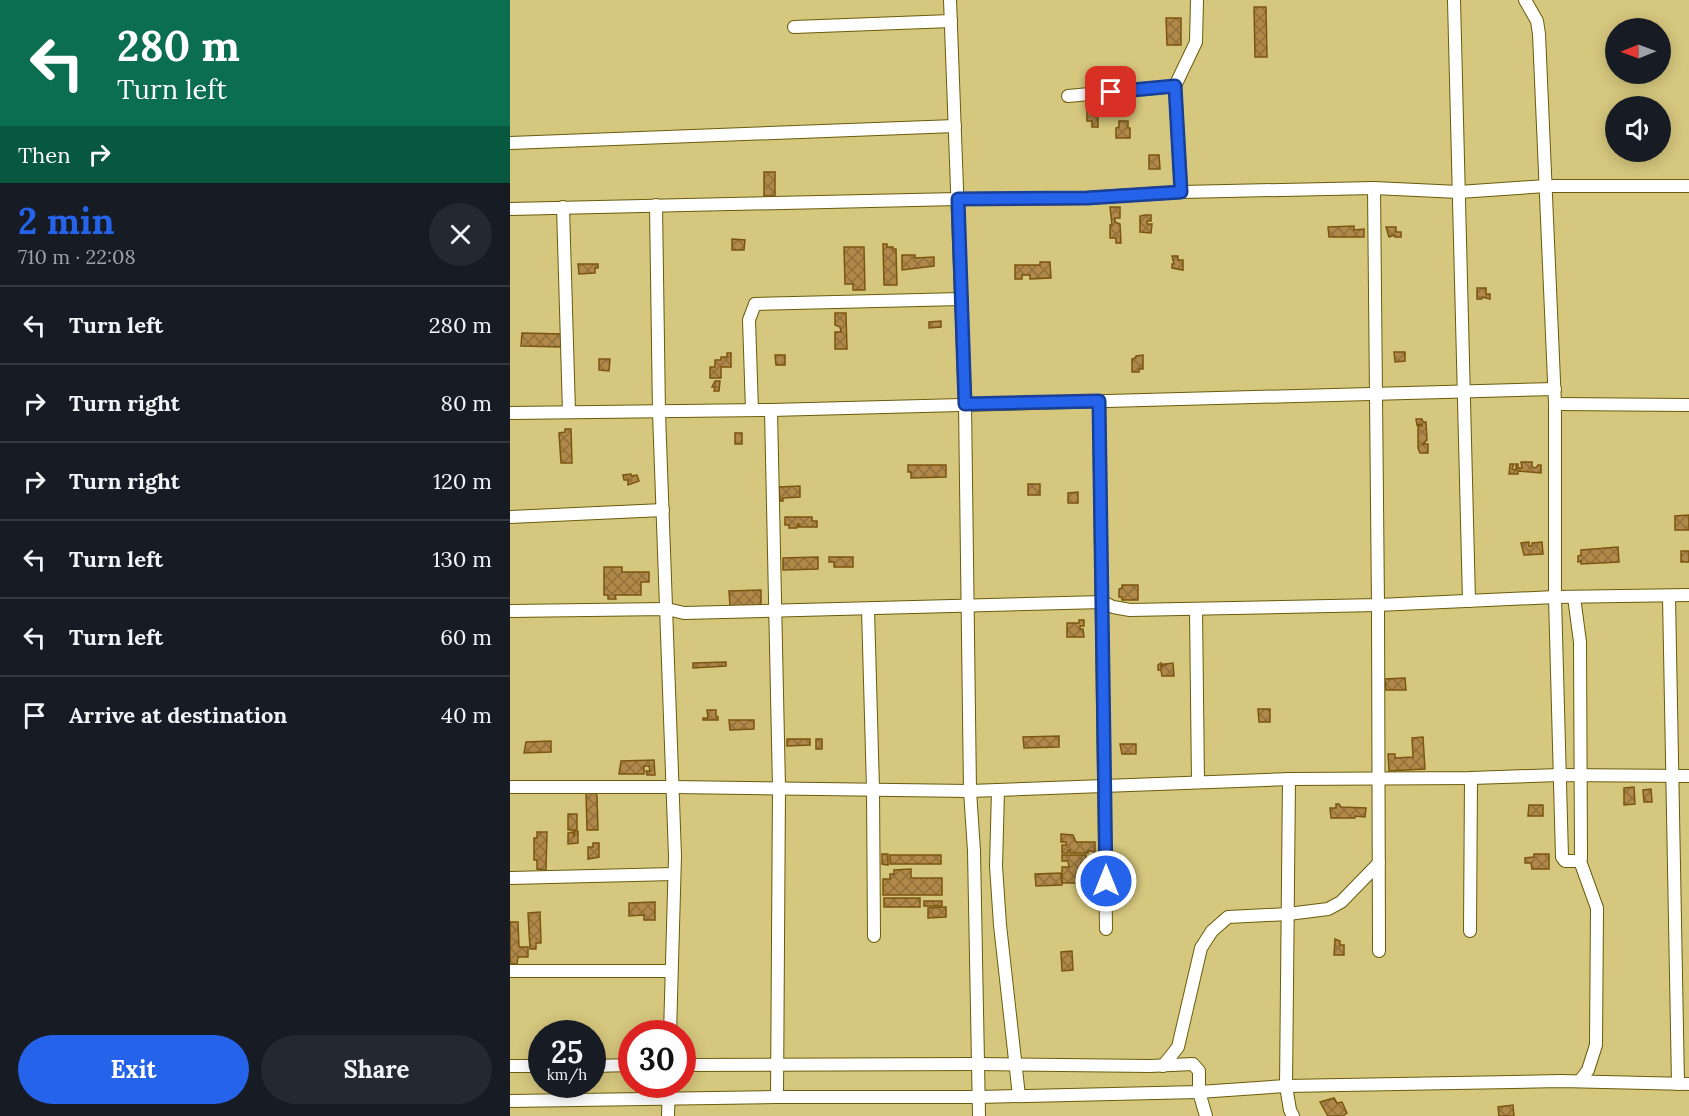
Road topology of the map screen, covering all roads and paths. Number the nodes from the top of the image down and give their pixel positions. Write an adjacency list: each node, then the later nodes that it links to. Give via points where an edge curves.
1 (950, 0): 5 (street)
2 (1197, 0): 7 (street, via 1196,42)
3 (1454, 0): 15 (street)
4 (1525, 0): 11 (street, via 1537,21 1539,34)
5 (951, 21): 6 (street); 9 (street)
6 (794, 27)
7 (1175, 86): 8 (street); 14 (street)
8 (1068, 96)
9 (955, 126): 10 (street); 16 (street)
10 (510, 143)
11 (1546, 186): 12 (street); 15 (street); 21 (street)
12 (1689, 186)
13 (1374, 188): 14 (street); 15 (street); 23 (street)
14 (1181, 192): 16 (street, via 1087,198)
15 (1459, 192): 22 (street)
16 (958, 199): 17 (street); 20 (street)
17 (656, 205): 18 (street); 32 (street)
18 (563, 207): 19 (street); 30 (street)
19 (510, 209)
20 (962, 299): 25 (street); 28 (street, via 755,304 749,320)
21 (1555, 389): 22 (street); 26 (street)
22 (1464, 392): 23 (street); 39 (street)
23 (1376, 393): 24 (street); 41 (street)
24 (1099, 401): 25 (street); 40 (street)
25 (965, 404): 29 (street); 42 (street)
26 (1556, 404): 27 (street); 37 (street)
27 (1689, 405)
28 (752, 410): 29 (street); 32 (street)
29 (771, 410): 47 (street)
30 (569, 412): 31 (street); 32 (street)
31 (510, 413)
32 (659, 413): 33 (street)
33 (663, 510): 34 (street); 43 (street)
34 (510, 517)
35 (1689, 595): 36 (street)
36 (1669, 596): 38 (street); 50 (street)
37 (1555, 597): 38 (street); 39 (street); 48 (street)
38 (1574, 597): 49 (street, via 1580,642)
39 (1469, 601): 41 (street)
40 (1103, 602): 42 (street); 45 (street, via 1130,610); 56 (street)
41 (1378, 604): 45 (street); 52 (street)
42 (969, 607): 44 (street); 62 (street)
43 (667, 609): 46 (street); 47 (street, via 684,613); 58 (street)
44 (868, 609): 47 (street); 60 (street)
45 (1196, 609): 55 (street)
46 (510, 611)
47 (775, 611): 59 (street)
48 (1559, 775): 49 (street); 53 (street); 63 (street, via 1562,857 1564,861)
49 (1581, 775): 50 (street); 63 (street)
50 (1671, 776): 51 (street); 83 (street)
51 (1689, 776)
52 (1378, 778): 53 (street); 54 (street); 64 (street)
53 (1471, 778): 69 (street)
54 (1289, 779): 55 (street); 67 (street)
55 (1198, 782): 56 (street)
56 (1105, 786): 61 (street); 68 (street)
57 (510, 787): 58 (street)
58 (674, 787): 59 (street); 65 (street)
59 (779, 788): 60 (street); 78 (street)
60 (873, 789): 62 (street); 70 (street)
61 (998, 790): 62 (street); 76 (street, via 996,866)
62 (970, 791): 75 (street)
63 (1580, 861): 82 (street, via 1597,908 1596,1046)
64 (1379, 862): 67 (street, via 1341,902 1328,909); 71 (street)
65 (674, 874): 66 (street); 73 (street)
66 (510, 878)
67 (1288, 914): 81 (street, via 1228,917 1212,931 1201,948 1178,1047); 84 (street)
68 (1106, 929)
69 (1470, 931)
70 (874, 936)
71 (1379, 951)
72 (510, 971): 73 (street)
73 (671, 971): 74 (street)
74 (670, 1020)
75 (978, 1064): 76 (street); 78 (street); 88 (street)
76 (1016, 1064): 81 (street); 86 (street)
77 (696, 1065): 78 (street)
78 (777, 1065): 87 (street)
79 (510, 1066): 80 (street)
80 (528, 1066)
81 (1162, 1066): 85 (street, via 1193,1064 1199,1071)
82 (1580, 1081): 83 (street); 84 (street)
83 (1683, 1084)
84 (1286, 1086): 85 (street); 95 (street)
85 (1199, 1092): 86 (street); 94 (street)
86 (1019, 1096): 88 (street)
87 (777, 1097): 88 (street); 90 (street)
88 (978, 1097): 93 (street)
89 (668, 1098): 91 (street); 92 (street)
90 (696, 1098)
91 (510, 1101)
92 (668, 1116)
93 (979, 1116)
94 (1206, 1116)
95 (1293, 1116)

